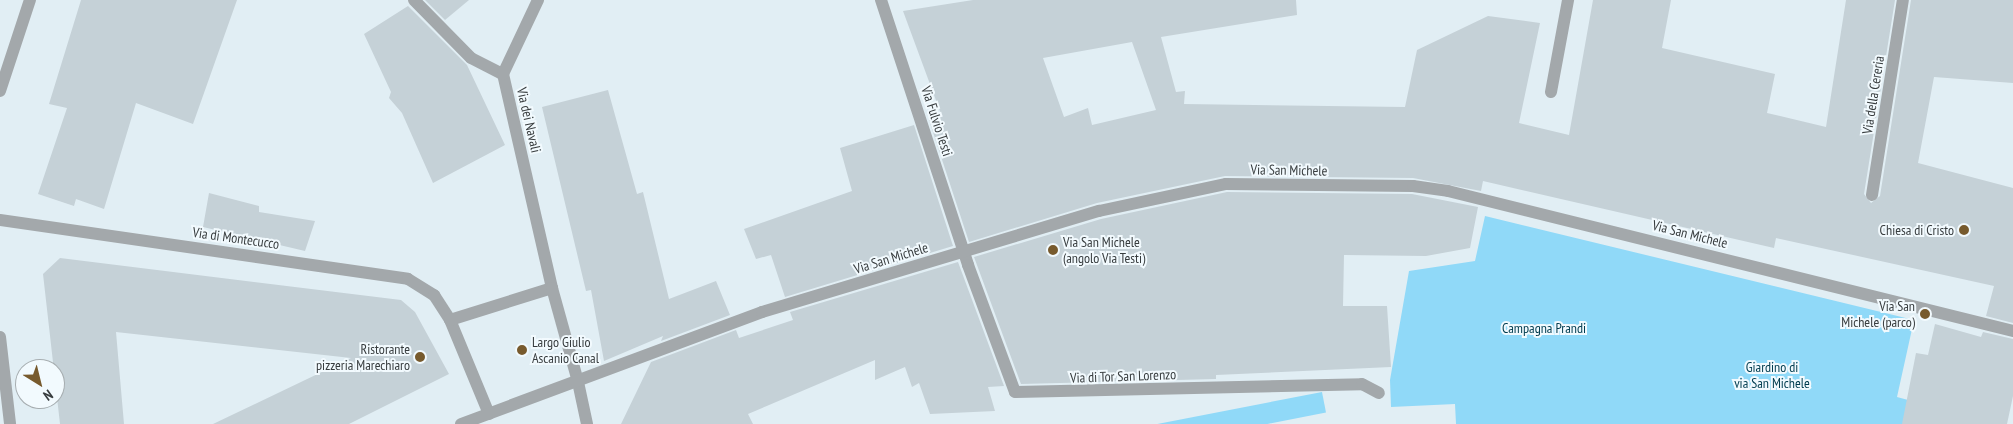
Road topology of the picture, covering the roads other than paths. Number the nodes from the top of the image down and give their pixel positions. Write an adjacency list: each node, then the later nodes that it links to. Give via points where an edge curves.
1 (30, 0): 8 (street)
2 (414, 0): 7 (street, Via dei Navali, via 471,58)
3 (538, 0): 7 (street)
4 (882, 0): 12 (street, Via Fulvio Testi)
5 (1568, 0): 9 (street)
6 (1903, 0): 10 (street, Via della Cereria)
7 (504, 74): 13 (street, Via dei Navali)
8 (0, 91)
9 (1551, 92)
10 (1872, 195)
11 (0, 220): 14 (street, Via di Montecucco, via 408,279 434,295)
12 (964, 252): 15 (street, Via San Michele, via 1099,211 1226,184 1413,186 1448,191); 17 (street, Via San Michele, via 762,312); 18 (street, Via di Tor San Lorenzo, via 1015,392 1362,384)
13 (552, 288): 14 (street); 17 (street)
14 (450, 320): 19 (street)
15 (2013, 331)
16 (0, 337): 20 (street)
17 (578, 382): 19 (street, Via San Michele); 22 (street)
18 (1378, 393)
19 (489, 414): 21 (street, Via San Michele)
20 (10, 424)
21 (461, 424)
22 (587, 424)

